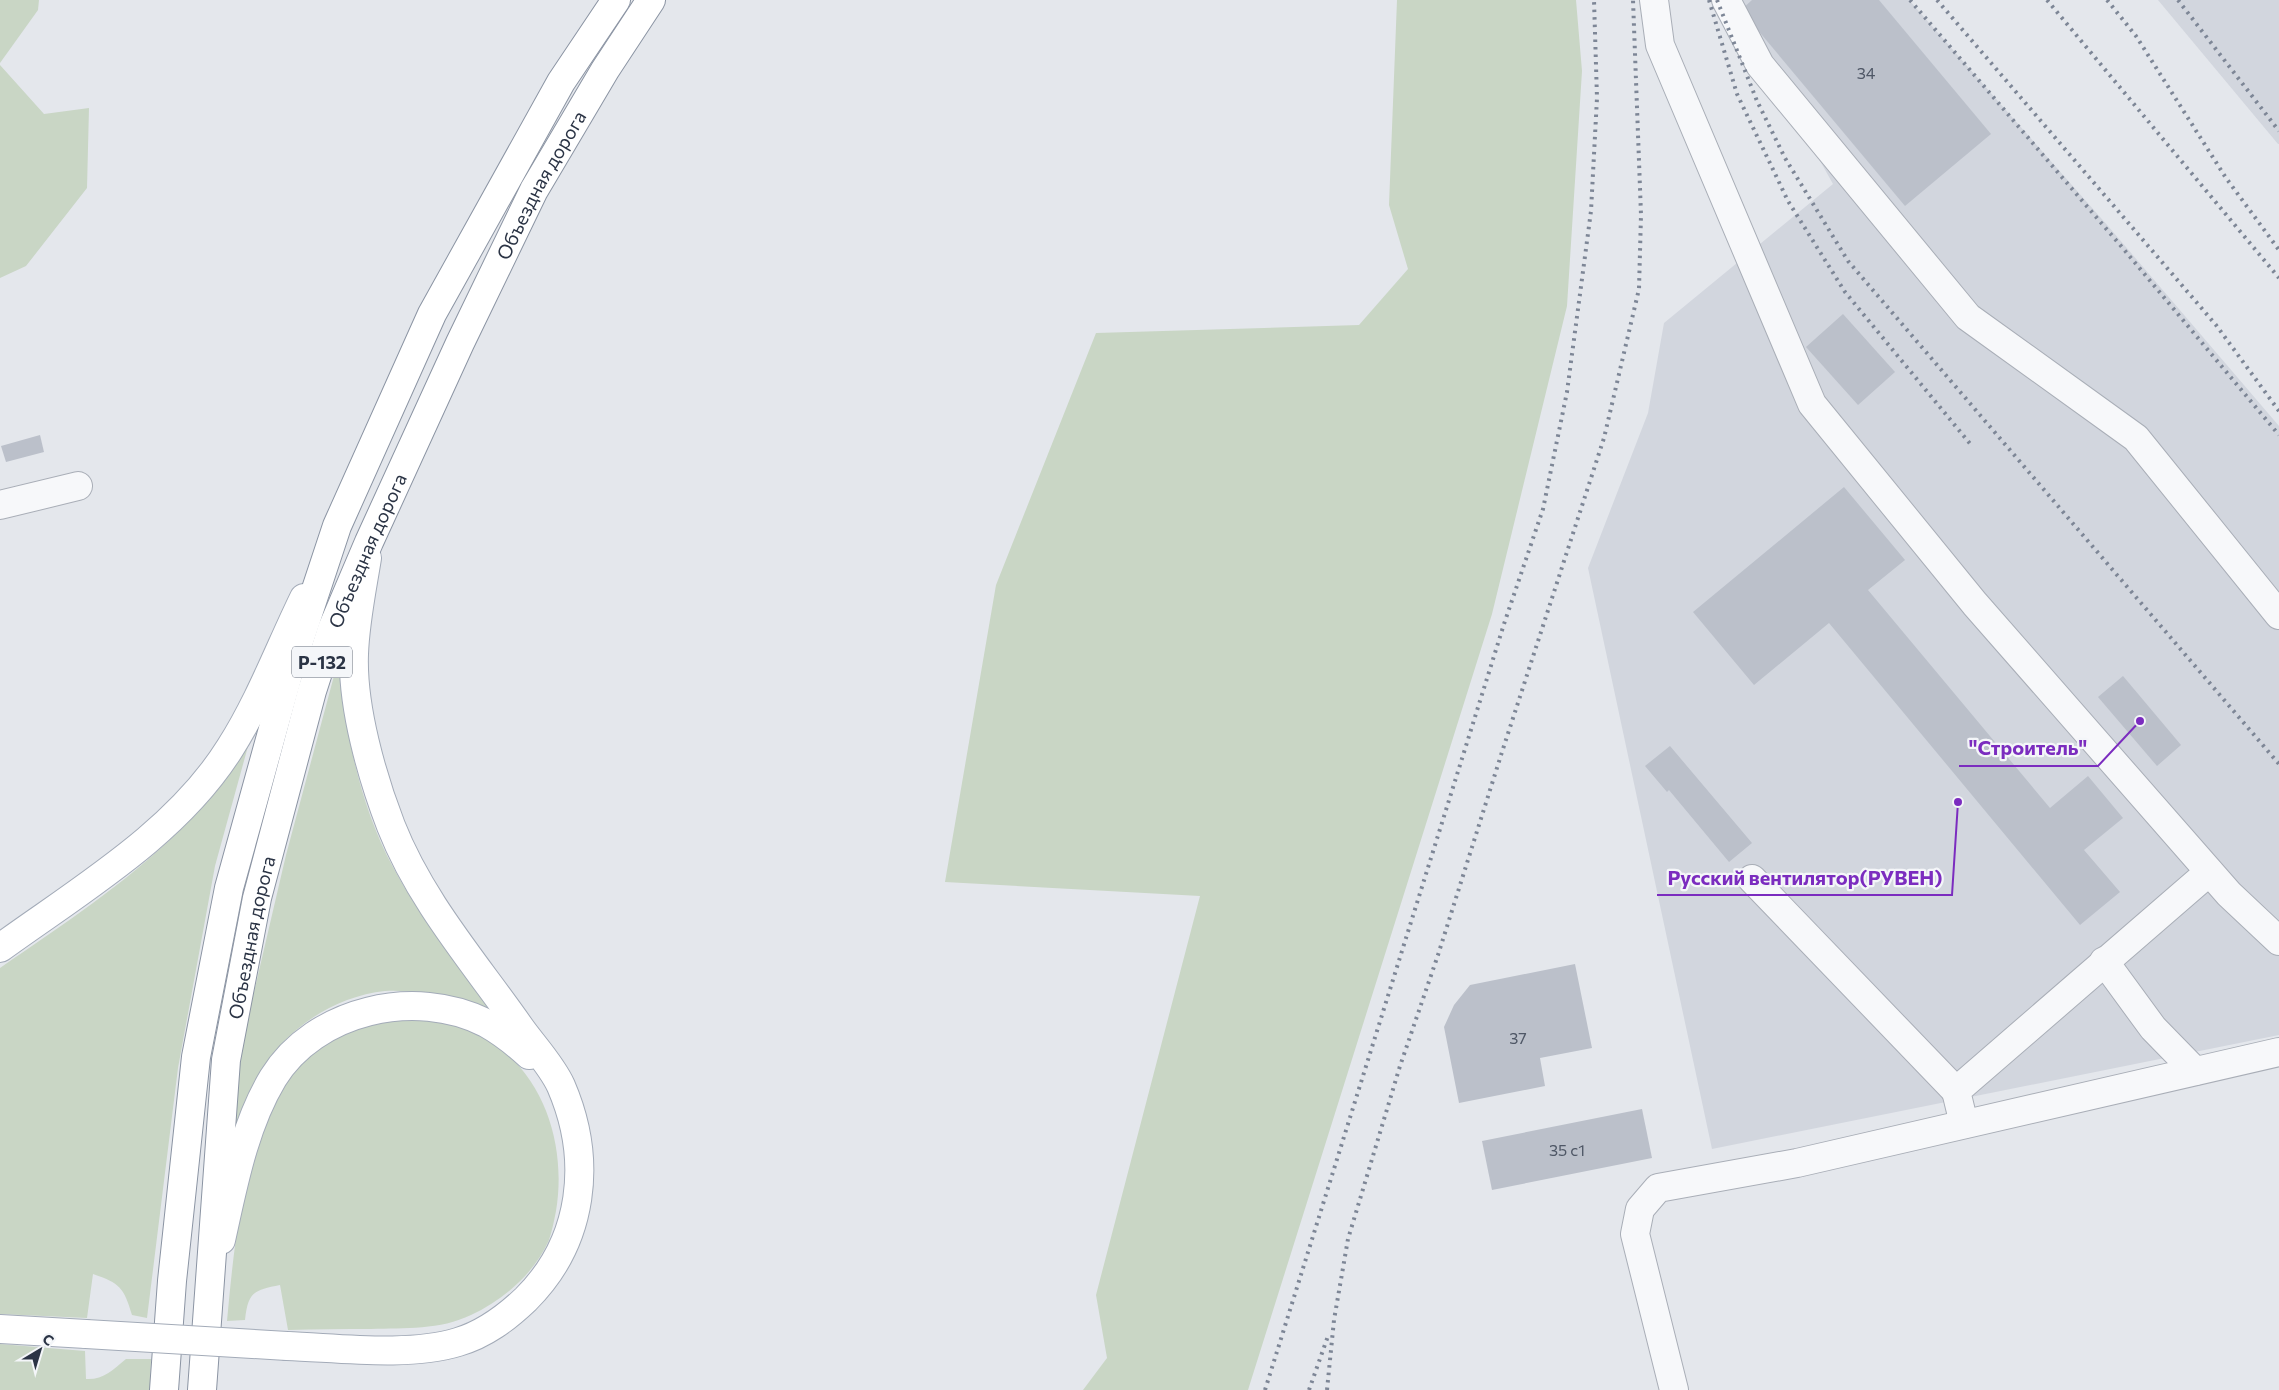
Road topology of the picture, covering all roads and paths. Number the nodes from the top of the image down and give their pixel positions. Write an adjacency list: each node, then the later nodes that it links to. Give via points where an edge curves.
1 (616, 0): 7 (main road, Объездная дорога / Р-132, via 561,82 432,314)
2 (651, 0): 8 (main road, Объездная дорога / Р-132, via 534,190)
3 (1654, 0): 10 (street, via 1660,45 1812,404 1975,604)
4 (1726, 0): 9 (street, via 1760,65 1968,317 2136,438)
5 (78, 486): 6 (street)
6 (0, 505)
7 (337, 526): 13 (main road, via 246,720 230,748 195,795 153,836); 22 (main road, Объездная дорога / Р-132, via 289,672 229,888 196,1056)
8 (369, 542): 17 (main road, via 354,654 361,717 379,792 403,855 440,919); 20 (main road, Объездная дорога / Р-132, via 332,629 312,691 257,898 226,1060)
9 (2279, 615)
10 (2209, 872): 12 (street); 14 (street)
11 (1752, 880): 18 (street)
12 (2279, 941)
13 (0, 948)
14 (2104, 961): 16 (street, via 2153,1028); 18 (street)
15 (2279, 1052): 16 (street)
16 (2194, 1071): 19 (street)
17 (560, 1084): 20 (main road, via 499,1032 477,1020 448,1011 389,1008 347,1018 321,1031 285,1060 252,1121); 21 (main road, bridge, via 577,1133 580,1155 578,1199 567,1240 544,1279 512,1312 475,1335 424,1349 288,1346)
18 (1956, 1091): 19 (street)
19 (1964, 1124): 24 (street, via 1797,1163 1658,1188 1640,1209 1635,1234)
20 (208, 1296): 23 (main road, Объездная дорога / Р-132)
21 (0, 1329)
22 (164, 1390)
23 (202, 1390)
24 (1674, 1390)

